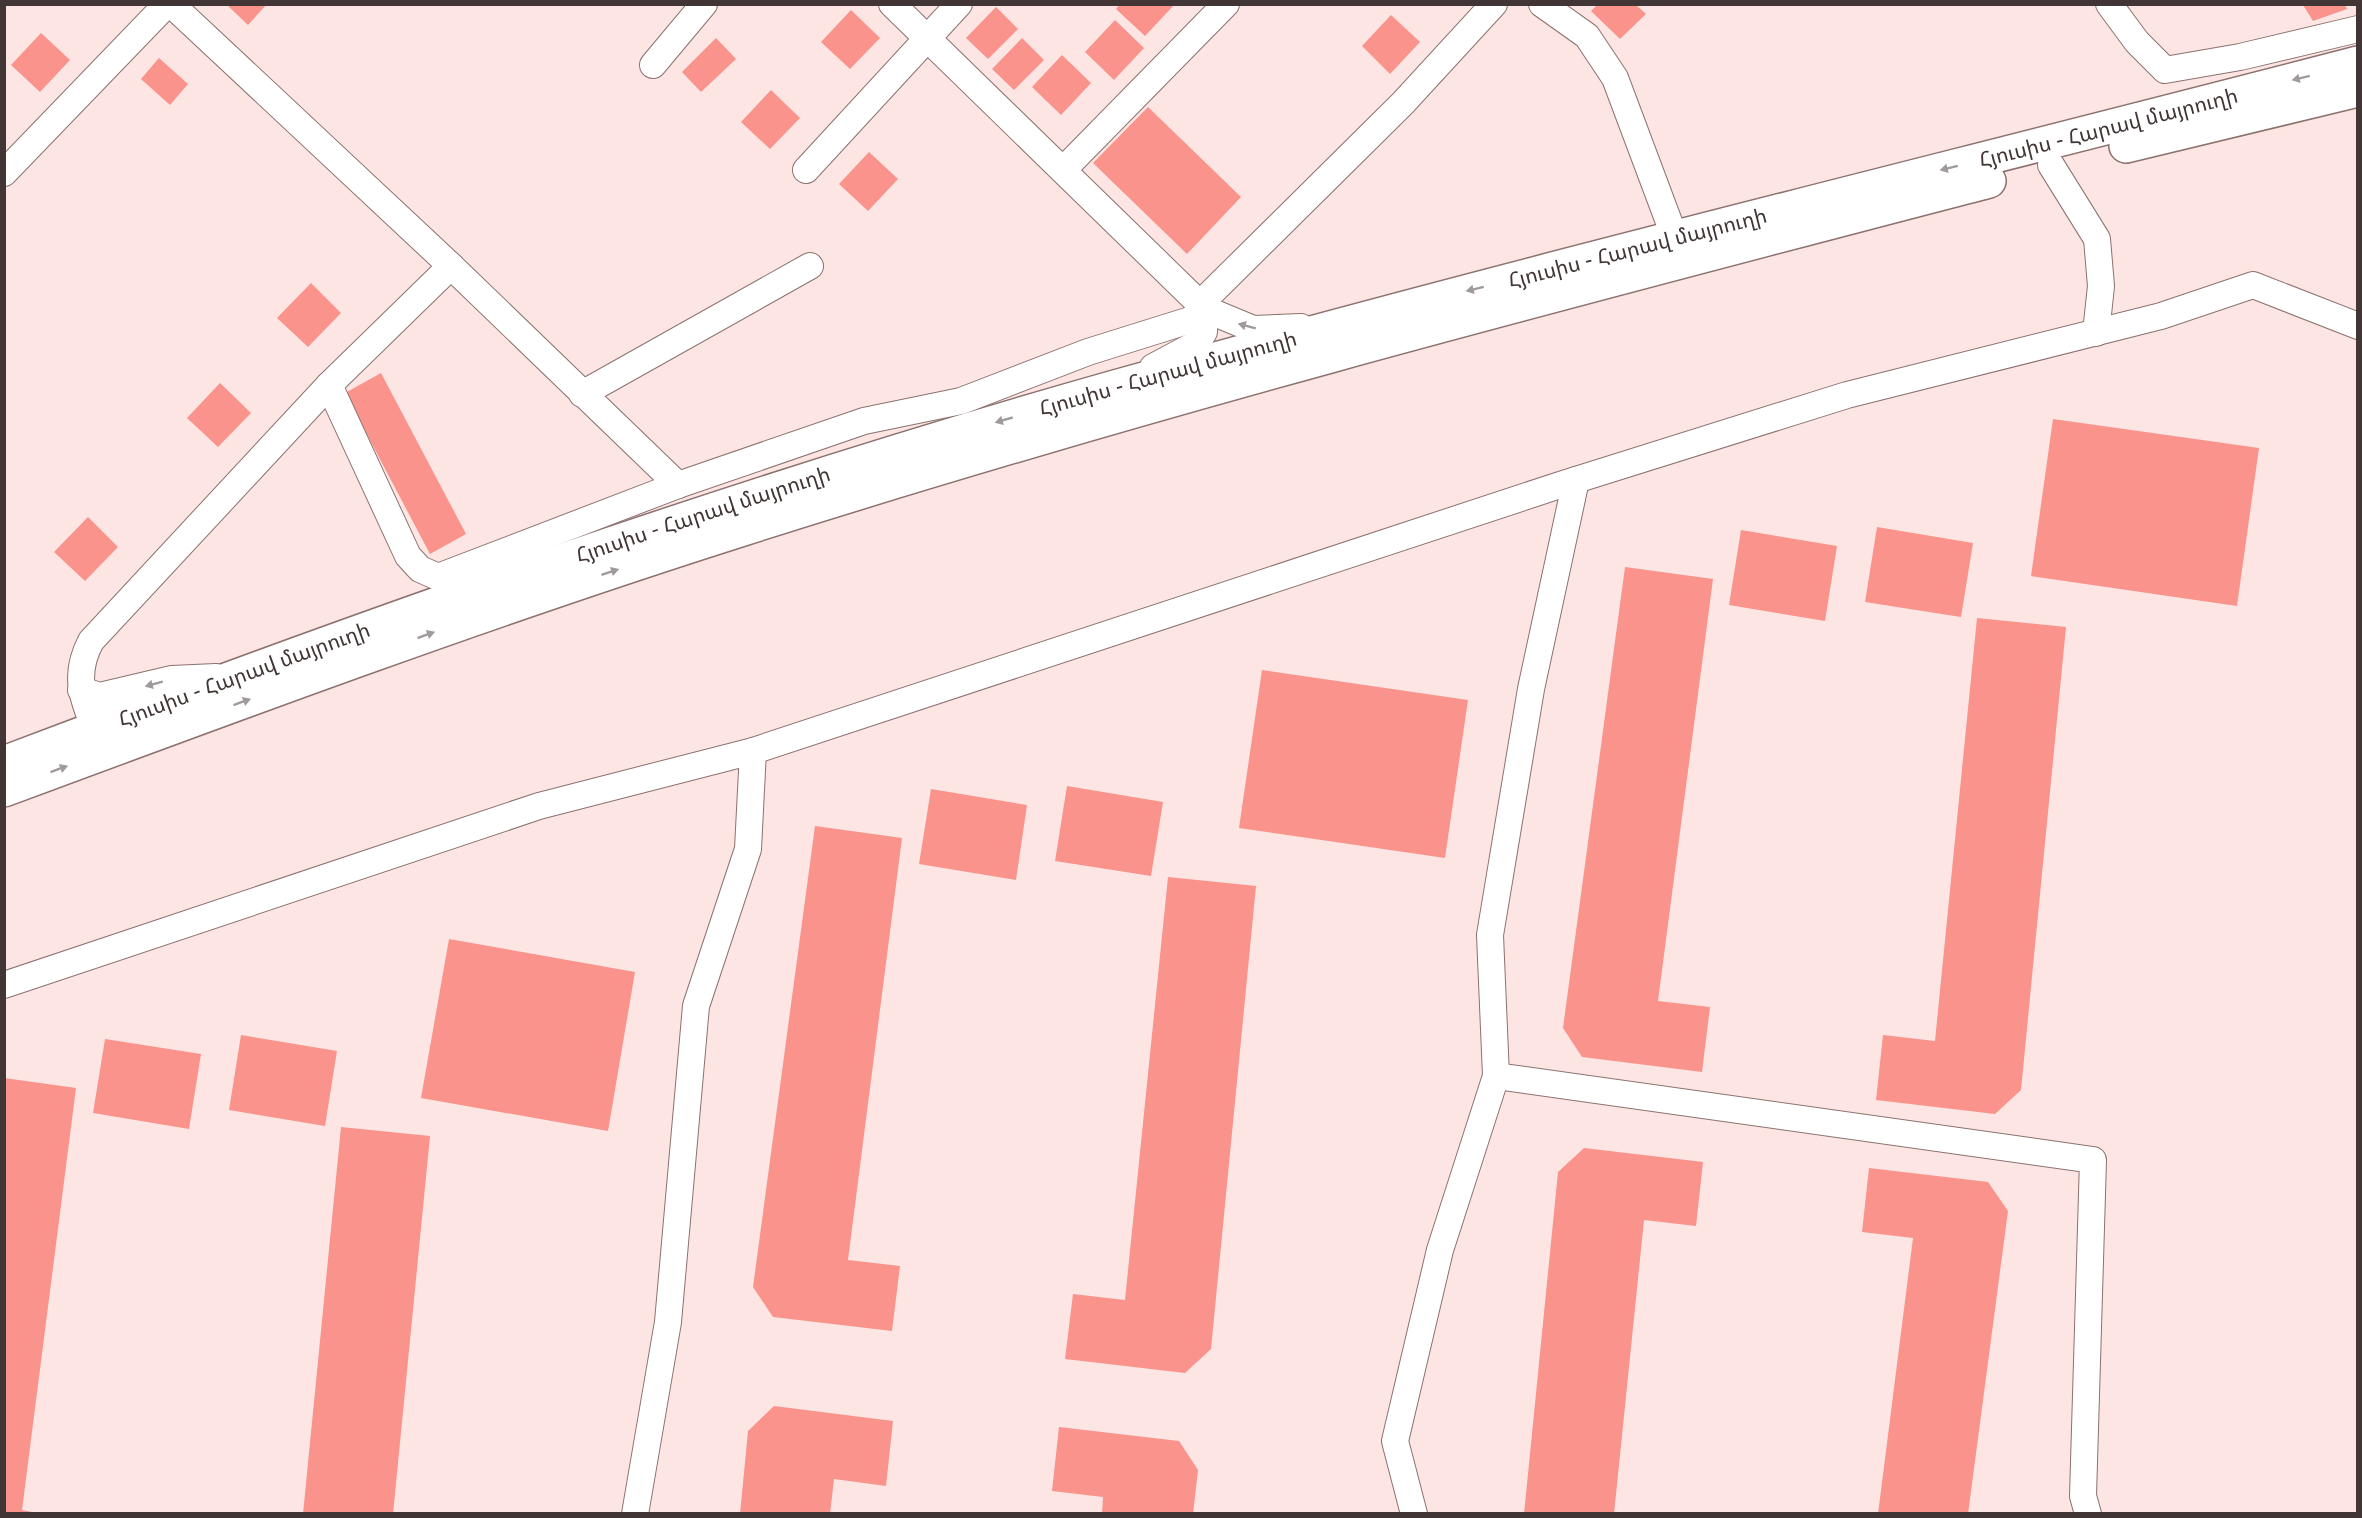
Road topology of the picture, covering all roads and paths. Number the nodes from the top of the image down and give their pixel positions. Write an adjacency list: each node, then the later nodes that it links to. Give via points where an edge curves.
1 (169, 4): 17 (street); 19 (street)
2 (704, 4): 12 (street)
3 (892, 4): 10 (street)
4 (959, 4): 10 (street)
5 (1226, 4): 15 (street)
6 (1494, 4): 21 (street)
7 (1542, 4): 18 (street, via 1587,36 1615,78)
8 (2109, 4): 9 (street, via 2137,42 2165,70)
9 (2358, 29)
10 (927, 38): 15 (street); 16 (street)
11 (2358, 63): 18 (highway, Հյուսիս - Հարավ մայրուղի, one-way to 18)
12 (653, 65)
13 (2358, 90): 14 (highway, Հյուսիս - Հարավ մայրուղի)
14 (2050, 165): 24 (street, via 2097,239 2101,286); 35 (highway, Հյուսիս - Հարավ մայրուղի, one-way to 14, via 489,612 965,460 1629,275)
15 (1064, 169): 21 (street)
16 (806, 170)
17 (4, 173)
18 (1675, 238): 22 (highway, Հյուսիս - Հարավ մայրուղի, one-way to 22)
19 (451, 266): 25 (street); 27 (street)
20 (810, 266): 27 (street)
21 (1203, 309): 22 (street, one-way to 21, via 1253,329); 26 (street, via 1204,332 1196,344); 29 (street, via 961,401 864,421)
22 (1347, 325): 26 (highway, Հյուսիս - Հարավ մայրուղի)
23 (2358, 327): 24 (street, via 2253,285)
24 (2096, 333): 28 (street, via 1847,394)
25 (329, 385): 29 (street, via 408,556 420,569 438,577); 31 (street, via 91,641 81,660)
26 (1116, 387): 30 (highway, Հյուսիս - Հարավ մայրուղի, one-way to 30, via 704,513)
27 (582, 393): 29 (street)
28 (1576, 480): 33 (street); 37 (street, via 1531,689 1490,934)
29 (678, 485)
30 (232, 676): 31 (street, one-way to 31, via 172,679 100,696); 32 (highway, Հյուսիս - Հարավ մայրուղի)
31 (81, 690): 32 (street)
32 (95, 728): 34 (highway, Հյուսիս - Հարավ մայրուղի)
33 (753, 751): 36 (street, via 539,806); 38 (street, via 748,849 696,1006 668,1322)
34 (4, 763)
35 (4, 790)
36 (4, 985)
37 (1496, 1076): 39 (street, via 1440,1250 1395,1442); 40 (street, via 2092,1160 2083,1496)
38 (635, 1514)
39 (1414, 1514)
40 (2088, 1514)

